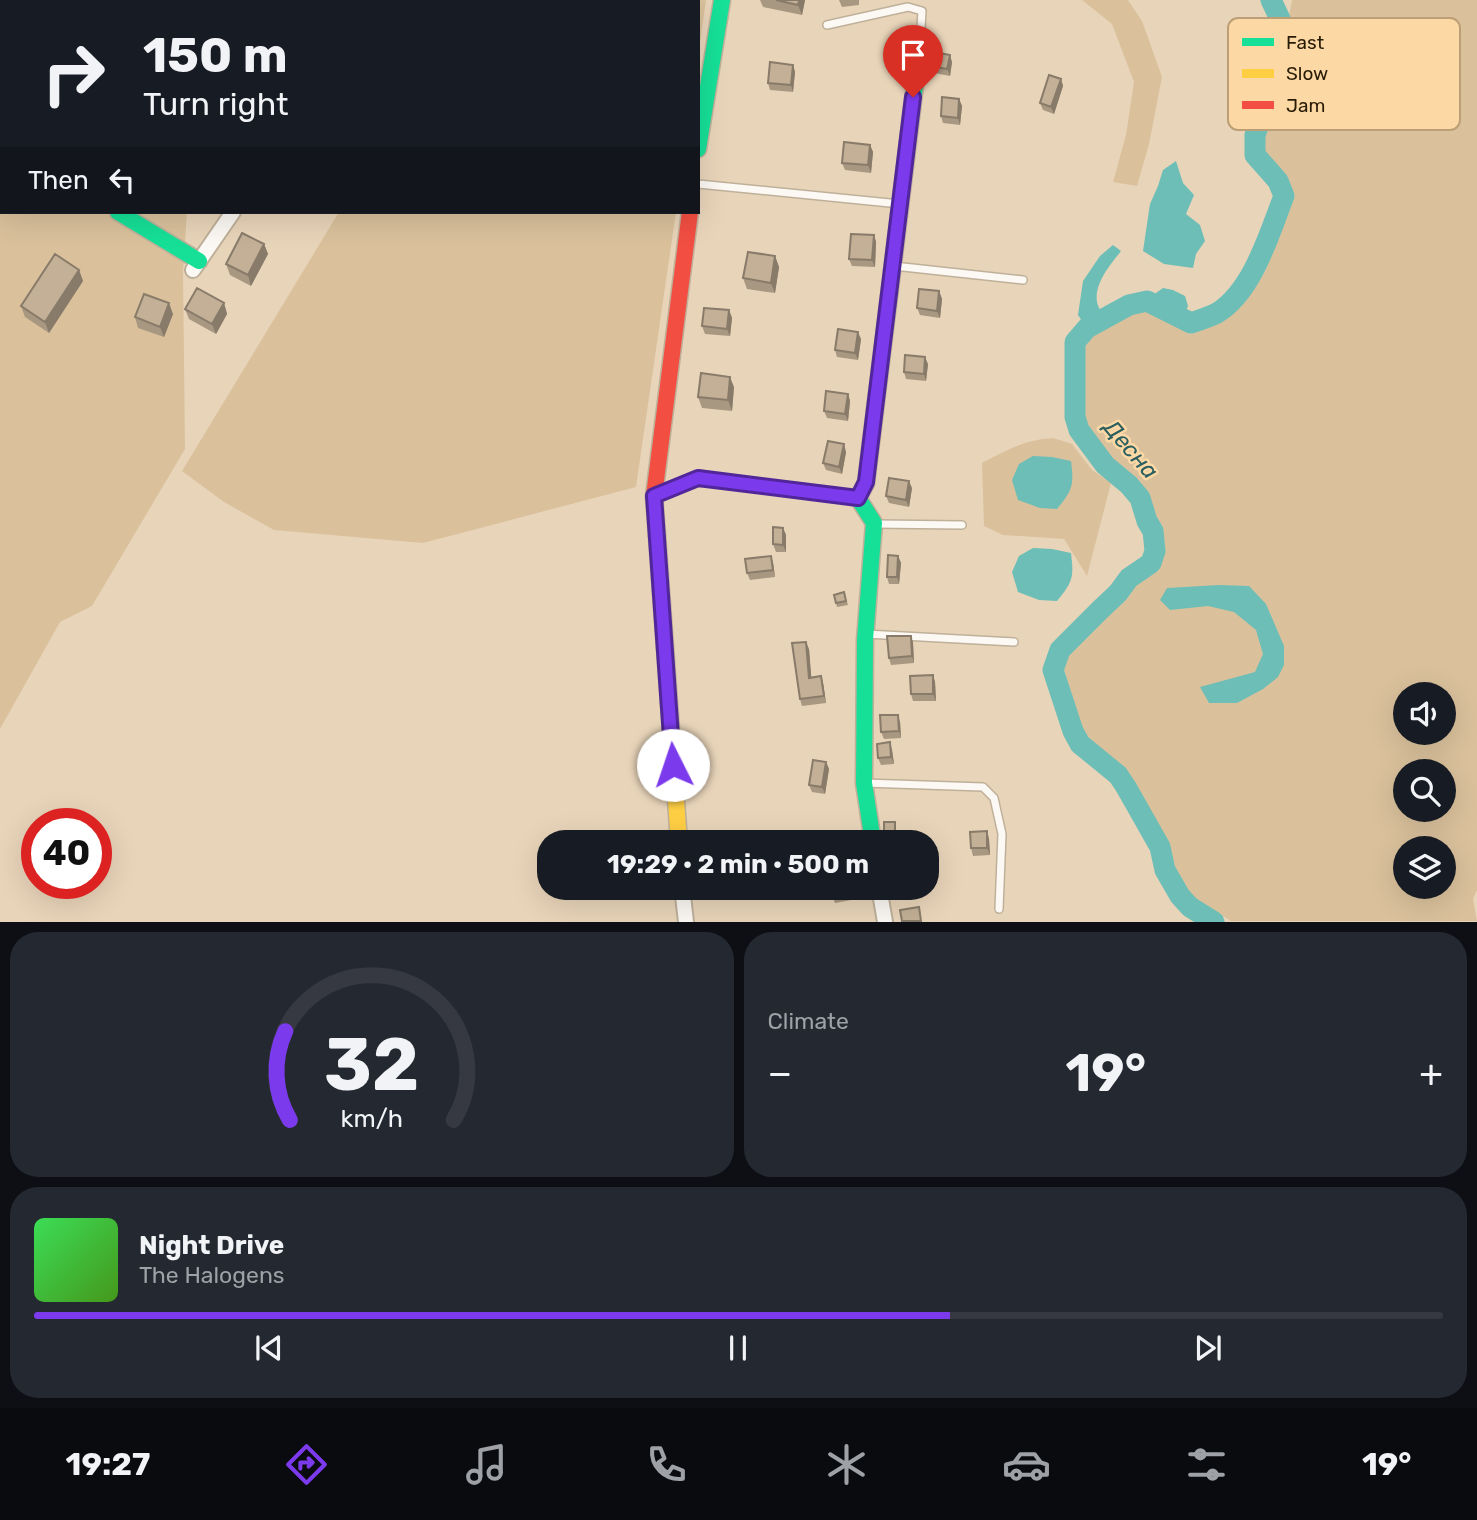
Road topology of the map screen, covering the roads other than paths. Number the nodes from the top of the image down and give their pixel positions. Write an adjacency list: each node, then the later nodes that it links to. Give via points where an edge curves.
1 (722, 0): 4 (street)
2 (827, 25): 3 (lane, via 908,7 922,11)
3 (920, 44): 6 (street)
4 (700, 137)
5 (700, 184): 6 (lane)
6 (900, 204): 11 (street)
7 (120, 214): 10 (street)
8 (232, 214): 10 (street)
9 (690, 214): 13 (street)
10 (196, 265)
11 (893, 266): 12 (lane); 14 (street, via 866,482)
12 (1023, 279)
13 (654, 496): 14 (lane, via 698,478); 20 (street)
14 (858, 498): 15 (street)
15 (874, 523): 16 (lane); 17 (street)
16 (962, 525)
17 (865, 634): 18 (lane); 19 (street)
18 (1014, 642)
19 (864, 783): 21 (street); 24 (lane, via 983,787 994,798 1002,834)
20 (678, 830)
21 (871, 830)
22 (683, 900): 25 (street)
23 (881, 900): 26 (street)
24 (999, 909)
25 (686, 922)
26 (885, 922)

